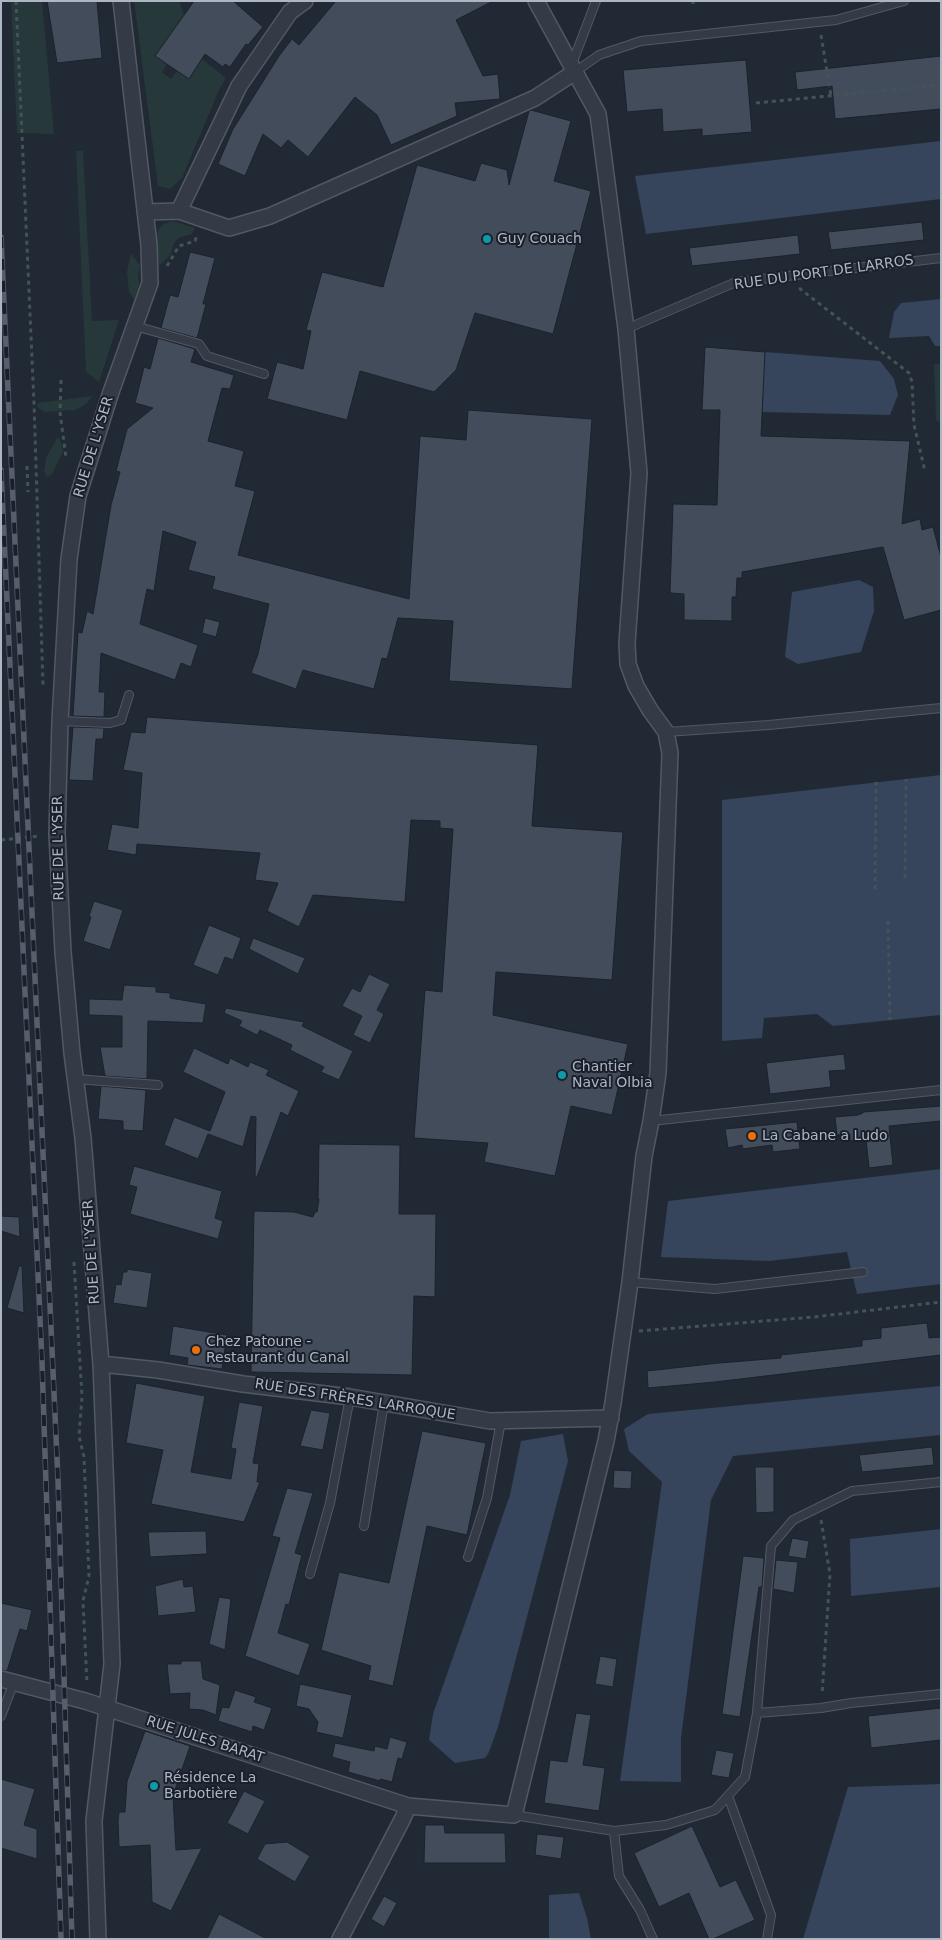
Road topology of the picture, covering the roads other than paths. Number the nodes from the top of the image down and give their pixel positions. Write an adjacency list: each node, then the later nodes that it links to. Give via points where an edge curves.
1 (121, 1): 8 (street, RUE DE L'YSER)
2 (305, 1): 7 (street, via 290,12 239,86)
3 (536, 1): 6 (street)
4 (596, 1): 6 (lane)
5 (904, 1): 6 (lane, via 836,20 641,40 599,55)
6 (573, 69): 7 (street, via 535,98 270,216 229,228); 11 (street, via 598,114)
7 (178, 211): 8 (street)
8 (145, 212): 10 (street, RUE DE L'YSER, via 150,283)
9 (941, 258): 11 (lane, RUE DU PORT DE LARROS, via 736,282)
10 (135, 326): 12 (lane, via 199,344 207,356); 15 (street, RUE DE L'YSER, via 78,496 69,559)
11 (626, 329): 16 (street, via 639,473 628,664 636,686)
12 (264, 374)
13 (129, 695): 15 (lane, via 122,720 110,724)
14 (941, 708): 16 (lane)
15 (60, 721): 17 (street, RUE DE L'YSER, via 57,834 63,952)
16 (666, 732): 20 (street, via 670,753 658,1073)
17 (75, 1079): 18 (lane); 23 (street, RUE DE L'YSER, via 84,1138)
18 (158, 1085)
19 (941, 1090): 20 (lane)
20 (651, 1120): 22 (street)
21 (863, 1272): 22 (lane, via 715,1288)
22 (630, 1282): 26 (street)
23 (101, 1364): 24 (street, RUE DES FRÈRES LARROQUE); 34 (street, RUE DE L'YSER, via 112,1664)
24 (350, 1398): 25 (street, RUE DES FRÈRES LARROQUE); 31 (lane, via 330,1503)
25 (384, 1403): 27 (street, RUE DES FRÈRES LARROQUE); 29 (lane)
26 (611, 1418): 27 (street, RUE DES FRÈRES LARROQUE); 39 (street)
27 (501, 1421): 30 (lane, via 487,1498)
28 (941, 1482): 35 (lane, via 852,1491 793,1520 771,1546)
29 (364, 1526)
30 (468, 1557)
31 (310, 1574)
32 (8, 1681): 34 (street, RUE JULES BARAT); 36 (lane)
33 (941, 1694): 35 (lane)
34 (108, 1708): 38 (street, RUE JULES BARAT); 41 (street, RUE DE L'YSER, via 94,1821)
35 (756, 1713): 37 (lane, via 745,1777)
36 (1, 1716)
37 (728, 1796): 40 (lane, via 715,1810 666,1825); 44 (lane, via 771,1915)
38 (408, 1806): 39 (street, RUE JULES BARAT); 42 (street)
39 (514, 1815): 40 (lane)
40 (614, 1830): 43 (lane, via 619,1876 640,1910)
41 (98, 1939)
42 (340, 1939)
43 (652, 1939)
44 (767, 1939)

